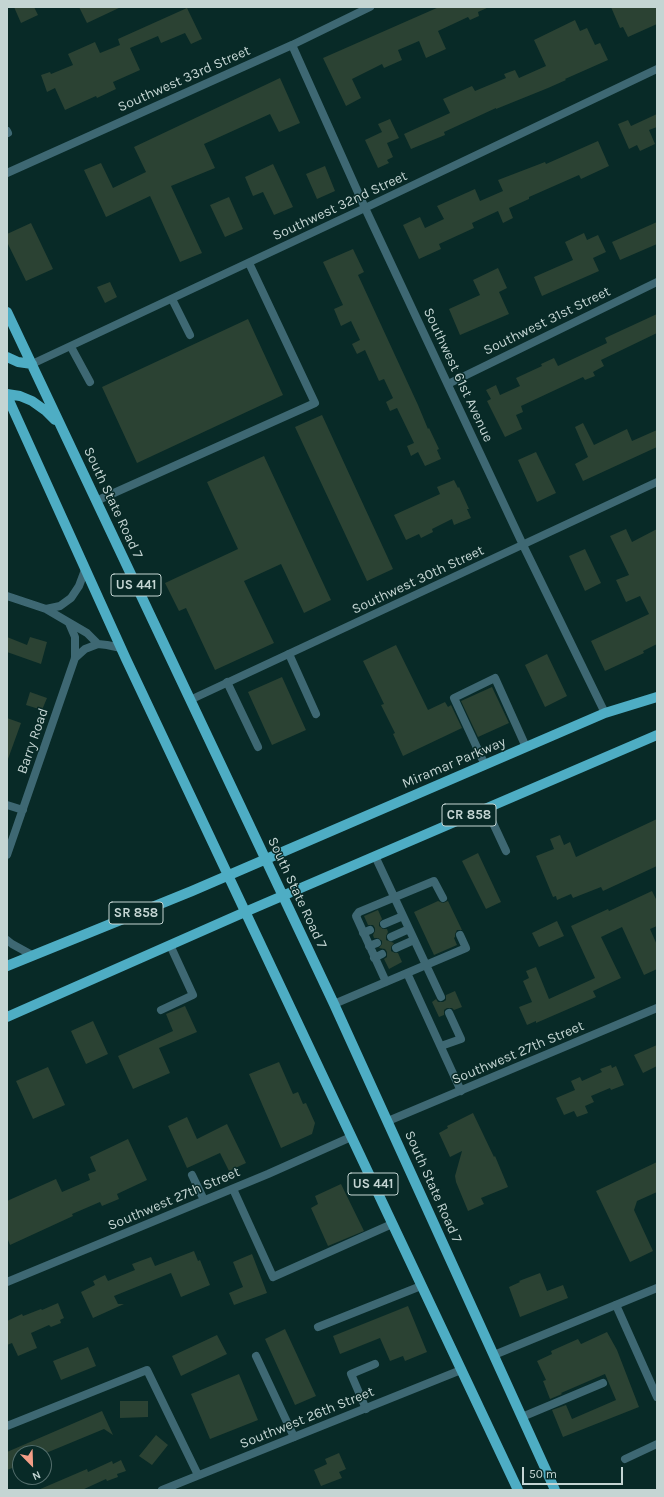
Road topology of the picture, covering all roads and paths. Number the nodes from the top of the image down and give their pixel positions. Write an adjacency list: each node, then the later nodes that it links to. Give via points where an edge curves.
1 (370, 7): 2 (street, Southwest 33rd Street)
2 (292, 45): 4 (street, Southwest 33rd Street); 5 (street, Southwest 61st Avenue)
3 (657, 69): 5 (street, Southwest 32nd Street)
4 (7, 173)
5 (365, 208): 6 (street, Southwest 32nd Street); 15 (street, Southwest 61st Avenue)
6 (249, 263): 8 (street, Southwest 32nd Street); 19 (street, via 316,404)
7 (657, 282): 15 (street, Southwest 31st Street)
8 (172, 299): 10 (street); 11 (street, Southwest 32nd Street)
9 (7, 312): 13 (main road, South State Road 7 / US 441)
10 (190, 335)
11 (71, 347): 13 (street, Southwest 32nd Street); 14 (street)
12 (7, 357): 13 (main road)
13 (32, 364): 17 (main road, South State Road 7 / US 441)
14 (90, 382)
15 (448, 384): 20 (street, Southwest 61st Avenue)
16 (7, 395): 17 (main road, via 20,396 32,401); 21 (main road, US 441)
17 (61, 426): 19 (main road, South State Road 7 / US 441)
18 (657, 482): 20 (street, Southwest 30th Street)
19 (96, 501): 31 (main road, South State Road 7 / US 441)
20 (523, 545): 27 (street, Southwest 30th Street); 33 (street, Southwest 61st Avenue)
21 (85, 570): 23 (street, via 75,593 60,606); 26 (main road, US 441)
22 (7, 596): 23 (street)
23 (46, 609): 24 (street)
24 (69, 623): 25 (street, via 87,633); 28 (street, Barry Road, via 75,637)
25 (98, 644): 26 (street); 28 (street, via 85,649)
26 (121, 648): 45 (main road, US 441)
27 (289, 654): 29 (street, Southwest 30th Street); 32 (street)
28 (75, 658): 40 (street, Barry Road)
29 (228, 682): 31 (street, Southwest 30th Street); 35 (street)
30 (657, 697): 33 (main road, Miramar Parkway / CR 858)
31 (190, 700): 44 (main road, South State Road 7 / US 441)
32 (316, 714)
33 (605, 714): 36 (main road, Miramar Parkway / CR 858)
34 (657, 735): 39 (main road, CR 858)
35 (258, 746)
36 (526, 747): 37 (main road, Miramar Parkway / CR 858); 37 (street, via 495,678 454,698)
37 (485, 765): 44 (main road, Miramar Parkway / CR 858)
38 (7, 805): 40 (street)
39 (486, 808): 41 (street); 43 (main road, CR 858)
40 (23, 810): 42 (street, Barry Road)
41 (506, 851)
42 (7, 855)
43 (375, 856): 46 (main road, CR 858); 47 (street)
44 (265, 859): 45 (main road, SR 858); 46 (main road, South State Road 7 / US 441)
45 (227, 876): 49 (main road, US 441); 59 (main road, SR 858)
46 (282, 896): 49 (main road); 65 (main road, South State Road 7 / US 441)
47 (394, 897): 48 (street, via 434,881); 50 (street); 63 (street, via 359,912 356,916 373,944)
48 (443, 898)
49 (245, 912): 57 (main road); 73 (main road, US 441)
50 (403, 916): 51 (street); 52 (street)
51 (384, 924)
52 (409, 929): 54 (street); 56 (street)
53 (460, 935): 60 (street, via 466,948)
54 (391, 937)
55 (7, 940): 59 (street)
56 (414, 940): 58 (street); 60 (street)
57 (170, 945): 67 (street, via 192,995); 69 (main road)
58 (396, 948)
59 (32, 955): 61 (main road, SR 858)
60 (426, 965): 62 (street); 64 (street)
61 (7, 966)
62 (407, 973): 63 (street); 70 (street)
63 (386, 982): 65 (street)
64 (441, 997)
65 (334, 1004): 72 (main road, South State Road 7 / US 441)
66 (657, 1008): 71 (street, Southwest 27th Street)
67 (162, 1010)
68 (449, 1013): 70 (street, via 461,1039)
69 (7, 1017)
70 (441, 1046): 71 (street)
71 (461, 1091): 72 (street, Southwest 27th Street)
72 (388, 1121): 84 (main road, South State Road 7 / US 441)
73 (350, 1137): 75 (street, Southwest 27th Street); 77 (main road, US 441)
74 (192, 1175): 76 (street)
75 (232, 1188): 76 (street, Southwest 27th Street); 77 (street, via 273,1277)
76 (204, 1200): 78 (street, Southwest 27th Street)
77 (392, 1224): 79 (main road, US 441)
78 (7, 1282)
79 (421, 1286): 82 (street); 86 (main road, US 441)
80 (657, 1288): 81 (street)
81 (616, 1305): 84 (street); 88 (street)
82 (318, 1327)
83 (256, 1356): 92 (street)
84 (494, 1356): 90 (main road, South State Road 7 / US 441)
85 (375, 1364): 89 (street, via 351,1374)
86 (461, 1370): 89 (street, Southwest 26th Street); 97 (main road, US 441)
87 (603, 1383): 90 (street)
88 (657, 1397)
89 (366, 1408): 92 (street, Southwest 26th Street)
90 (522, 1417): 98 (main road, South State Road 7 / US 441)
91 (7, 1426): 95 (street, via 147,1370)
92 (294, 1437): 95 (street, Southwest 26th Street)
93 (657, 1444): 94 (street)
94 (625, 1459)
95 (198, 1475): 96 (street, Southwest 26th Street)
96 (162, 1490)
97 (518, 1490)
98 (556, 1490)

